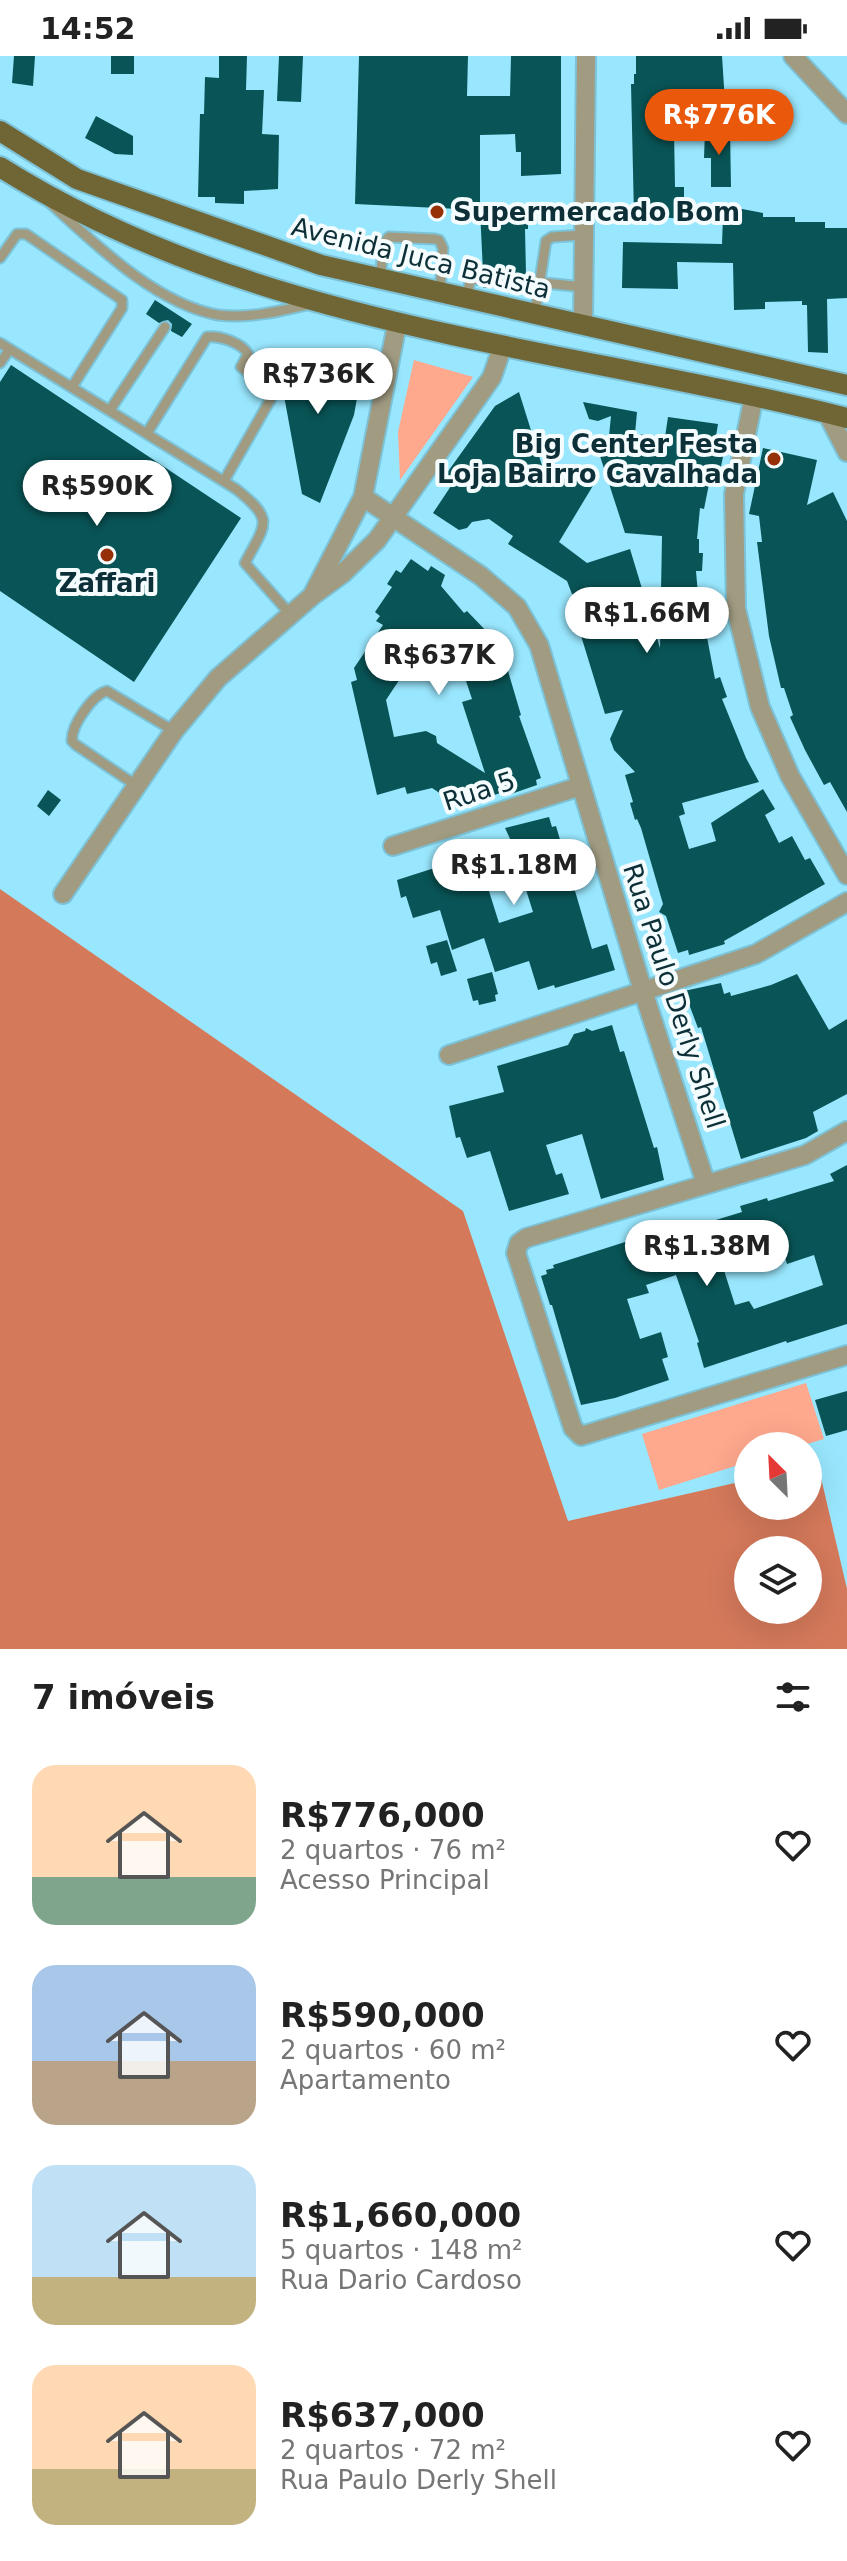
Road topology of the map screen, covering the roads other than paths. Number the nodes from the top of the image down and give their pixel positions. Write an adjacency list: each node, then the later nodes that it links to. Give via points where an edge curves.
1 (586, 56): 7 (street)
2 (793, 56): 3 (street)
3 (847, 114)
4 (0, 131): 9 (main road, Avenida Juca Batista, via 77,179 321,265)
5 (0, 167): 6 (main road)
6 (32, 187): 16 (main road, via 156,247); 17 (lane, via 141,279)
7 (584, 235): 12 (lane, via 546,241); 13 (street)
8 (0, 258): 28 (lane, via 17,234 26,234 122,300)
9 (380, 279): 14 (main road, Avenida Juca Batista); 14 (lane, via 386,239 435,239 443,248)
10 (483, 279): 15 (lane, via 470,280)
11 (526, 281): 12 (lane)
12 (540, 282): 13 (lane); 19 (lane)
13 (583, 287): 21 (street)
14 (440, 292): 15 (main road, Avenida Juca Batista)
15 (467, 298): 19 (main road, Avenida Juca Batista)
16 (320, 302): 17 (lane, via 273,313 219,315); 20 (main road)
17 (181, 303): 18 (lane)
18 (175, 313)
19 (535, 314): 21 (main road, Avenida Juca Batista)
20 (397, 324): 24 (main road); 35 (street)
21 (583, 324): 27 (main road, Avenida Juca Batista)
22 (165, 327): 30 (lane)
23 (0, 343): 25 (lane)
24 (503, 345): 29 (main road); 36 (street, via 492,377)
25 (10, 349): 26 (lane); 28 (lane)
26 (0, 363)
27 (847, 385)
28 (72, 387): 30 (lane)
29 (754, 396): 31 (main road); 43 (street, via 734,494 736,609 760,707 790,776)
30 (110, 410): 32 (lane)
31 (837, 415): 33 (street)
32 (147, 433): 34 (lane); 34 (lane, via 204,339 214,336 243,346 248,354 241,367 273,395)
33 (847, 452)
34 (224, 481): 38 (lane, via 263,515 264,527 245,563)
35 (363, 497): 36 (street, Rua Paulo Derly Shell); 37 (street)
36 (394, 517): 37 (street, via 342,574); 41 (street, Rua Paulo Derly Shell, via 517,607 539,645)
37 (312, 596): 38 (street)
38 (290, 614): 39 (street, via 218,678)
39 (174, 731): 40 (street); 40 (lane, via 107,691 97,696 73,730 76,745)
40 (137, 786): 44 (street)
41 (581, 786): 42 (street, Rua 5); 46 (street, Rua Paulo Derly Shell)
42 (393, 846)
43 (847, 875)
44 (63, 894)
45 (847, 902): 46 (street, via 756,954)
46 (643, 991): 47 (street); 49 (street, Rua Paulo Derly Shell)
47 (449, 1055)
48 (847, 1131): 49 (street, via 805,1155)
49 (706, 1184): 50 (street, via 519,1243 516,1253 573,1428 581,1436)
50 (847, 1355)

